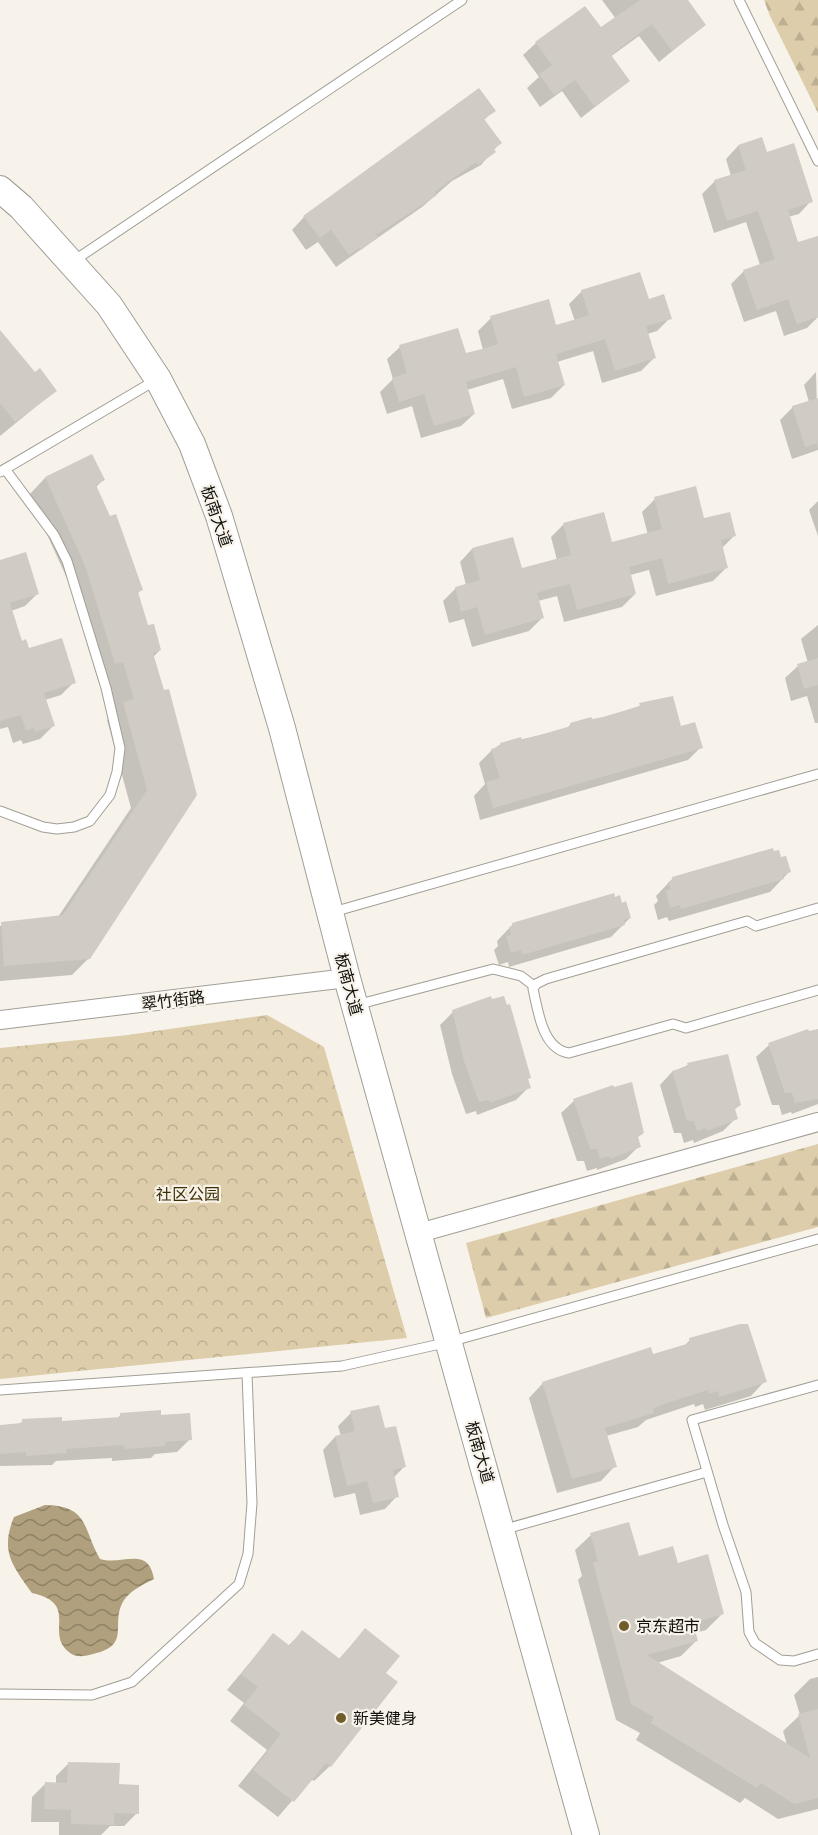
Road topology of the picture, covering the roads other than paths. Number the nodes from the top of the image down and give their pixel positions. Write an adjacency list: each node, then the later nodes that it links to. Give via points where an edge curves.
1 (462, 0): 5 (lane)
2 (739, 0): 3 (lane)
3 (818, 161)
4 (0, 189): 5 (main road, 板南大道)
5 (72, 262): 6 (main road, 板南大道, via 109,304)
6 (158, 379): 7 (lane); 11 (main road, 板南大道, via 192,444 219,516 282,728)
7 (3, 471): 9 (lane, via 54,536 67,561 120,748 110,795 90,821 57,830)
8 (818, 774): 11 (lane)
9 (0, 811)
10 (818, 908): 13 (lane, via 756,926 747,921 546,979)
11 (330, 912): 12 (main road, 板南大道)
12 (347, 978): 15 (main road, 板南大道); 16 (street, 翠竹街路)
13 (534, 986): 14 (lane, via 549,1041 556,1049 569,1053 673,1024 686,1029); 15 (lane, via 521,976 493,969)
14 (818, 990)
15 (354, 1005): 18 (main road, 板南大道)
16 (0, 1020)
17 (818, 1122): 18 (street)
18 (419, 1233): 20 (main road, 板南大道)
19 (818, 1239): 20 (lane)
20 (449, 1342): 21 (lane, via 342,1366); 25 (main road, 板南大道)
21 (247, 1374): 23 (lane); 27 (lane, via 252,1503 248,1554 239,1584 132,1682 92,1695)
22 (818, 1385): 24 (lane, via 692,1420)
23 (0, 1390)
24 (707, 1472): 25 (lane); 26 (lane, via 746,1592 749,1632 755,1643 780,1660 800,1660)
25 (502, 1530): 28 (main road, 板南大道)
26 (818, 1654)
27 (0, 1694)
28 (586, 1835)

